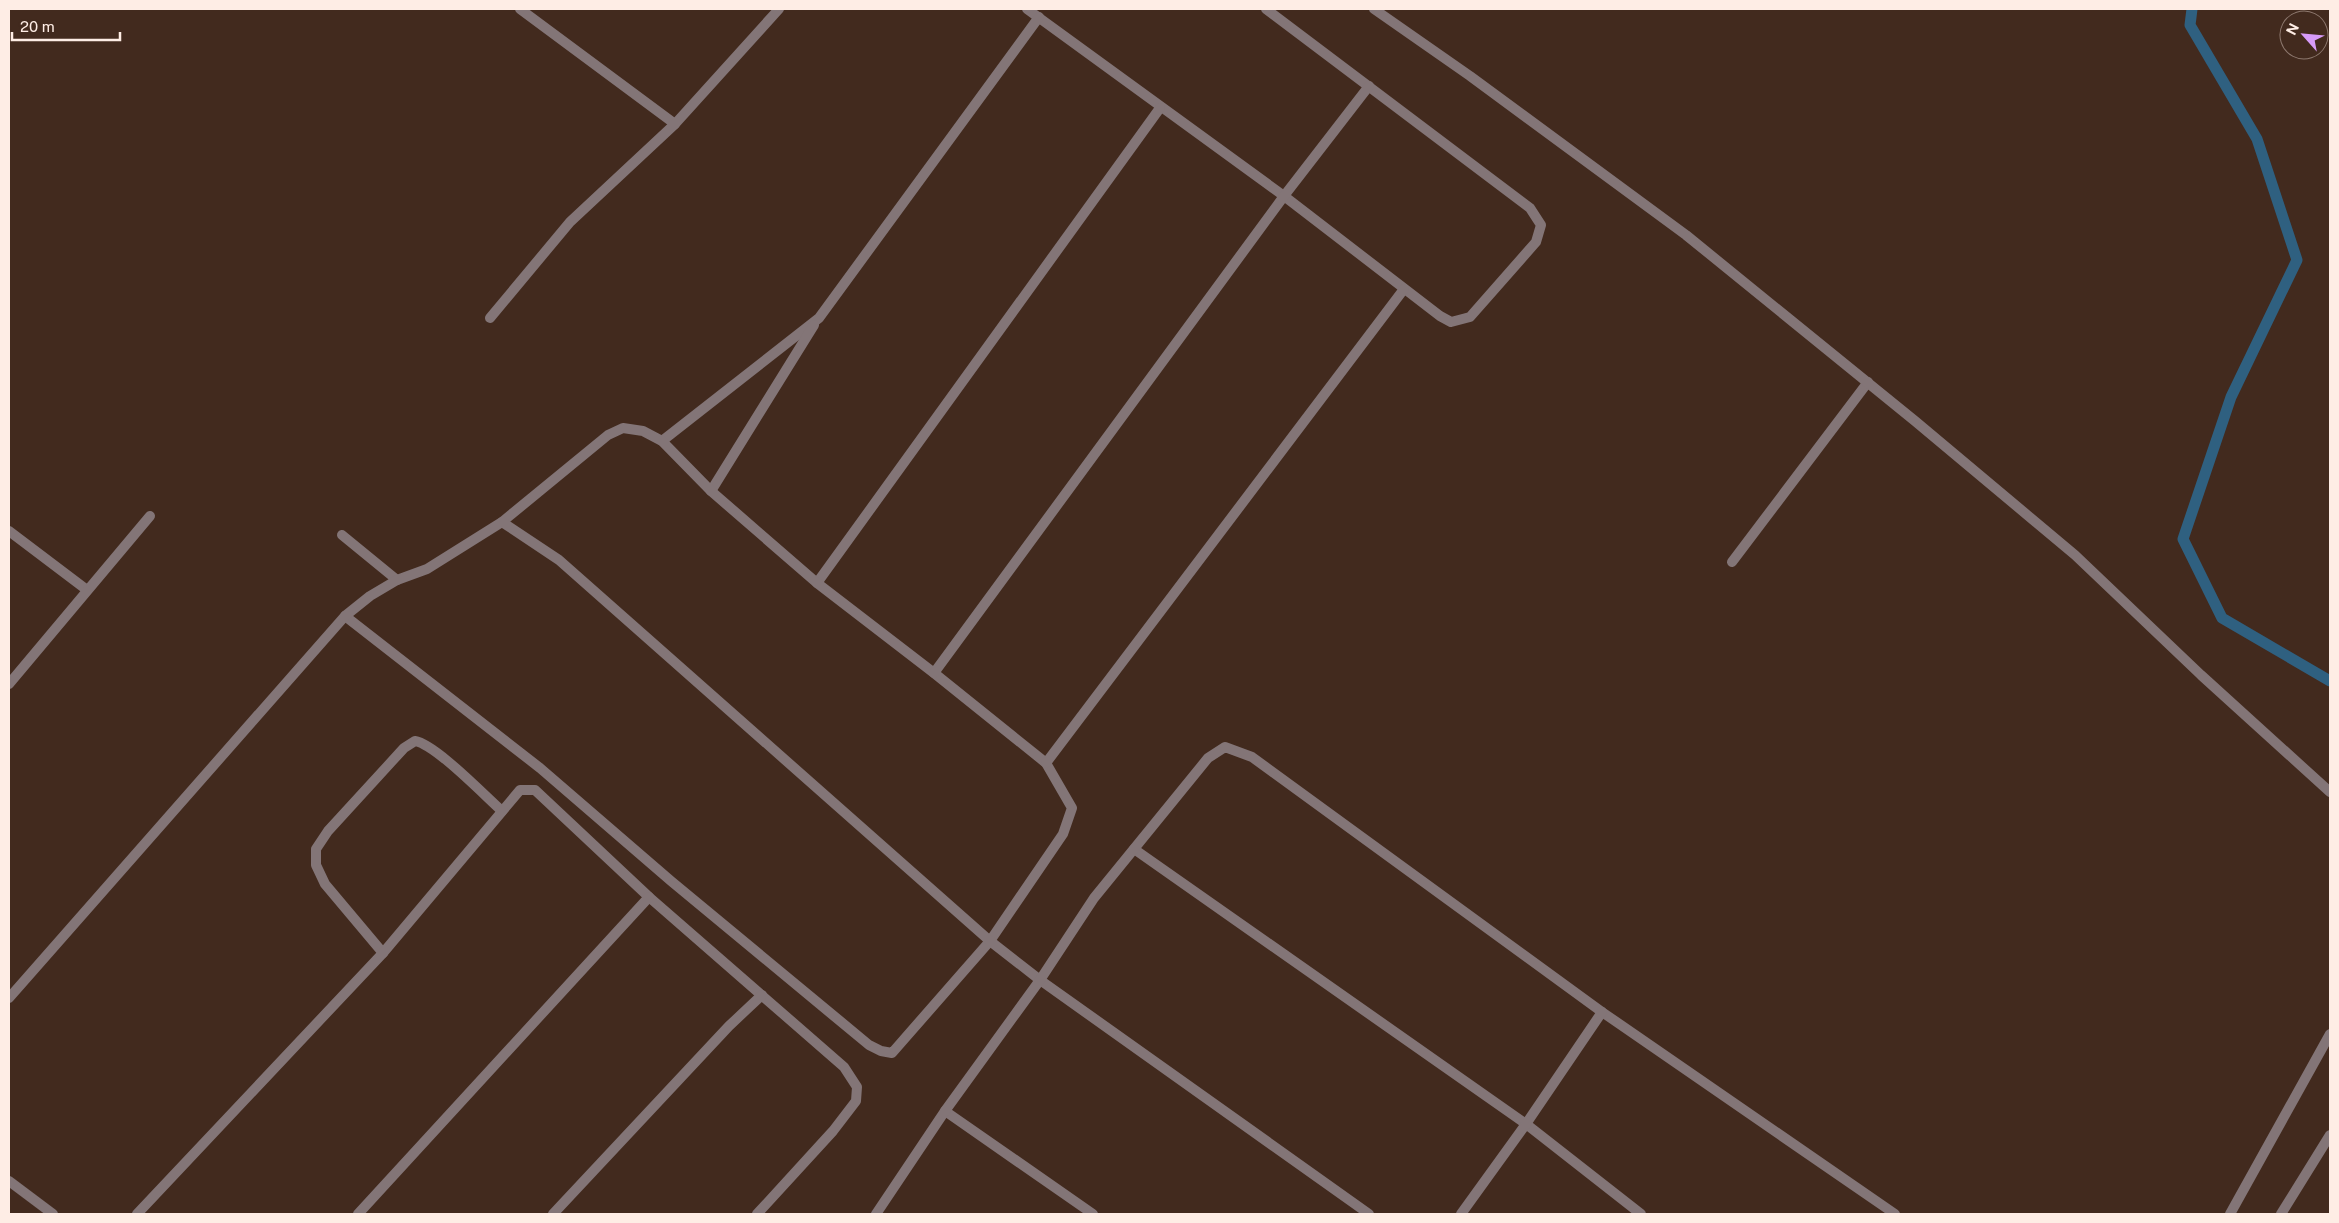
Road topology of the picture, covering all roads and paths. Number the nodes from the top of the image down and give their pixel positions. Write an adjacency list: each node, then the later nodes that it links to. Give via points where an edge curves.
1 (520, 9): 9 (street)
2 (779, 9): 9 (street)
3 (1027, 9): 6 (street)
4 (1266, 9): 7 (street)
5 (1374, 9): 14 (street, via 1686,235)
6 (1039, 17): 8 (street); 13 (street)
7 (1369, 86): 10 (street); 11 (street, via 1530,208 1541,225 1536,242 1470,317 1451,322)
8 (1160, 108): 10 (street); 23 (street)
9 (675, 124): 12 (street, via 570,222)
10 (1284, 196): 11 (street); 26 (street)
11 (1404, 289): 28 (street)
12 (490, 318)
13 (819, 318): 15 (street); 16 (street)
14 (1868, 382): 21 (street); 29 (street, via 2075,554)
15 (662, 441): 16 (street); 18 (street, via 644,430 623,428 608,435)
16 (711, 491): 23 (street)
17 (150, 516): 24 (street)
18 (502, 522): 22 (street, via 427,569); 33 (street, via 558,560)
19 (9, 531): 24 (street)
20 (342, 535): 22 (street)
21 (1732, 562)
22 (397, 580): 25 (street)
23 (817, 583): 26 (street)
24 (87, 590): 27 (street)
25 (345, 616): 33 (street, via 540,768 670,881 869,1045 892,1053); 37 (street)
26 (934, 673): 28 (street)
27 (9, 684)
28 (1046, 764): 33 (street, via 1072,808 1063,834)
29 (2330, 792)
30 (502, 811): 32 (street, via 520,790 535,790); 34 (street); 34 (street, via 447,762 422,743 415,742 404,748 328,831 316,849 316,865 326,884)
31 (1134, 849): 35 (street, via 1094,898); 38 (street, via 1208,758 1225,747 1236,750 1252,757); 41 (street)
32 (649, 897): 36 (street); 46 (street)
33 (990, 941): 35 (street)
34 (383, 953): 45 (street)
35 (1040, 980): 40 (street); 51 (street)
36 (762, 995): 47 (street); 48 (street, via 844,1067 857,1087 856,1101 833,1131)
37 (9, 998)
38 (1602, 1012): 41 (street); 54 (street)
39 (2330, 1034): 55 (street)
40 (944, 1111): 49 (street); 50 (street)
41 (1526, 1124): 52 (street); 53 (street)
42 (2330, 1135): 56 (street)
43 (9, 1181): 44 (street)
44 (53, 1214)
45 (137, 1214)
46 (358, 1214)
47 (553, 1214)
48 (757, 1214)
49 (876, 1214)
50 (1093, 1214)
51 (1369, 1214)
52 (1461, 1214)
53 (1641, 1214)
54 (1895, 1214)
55 (2230, 1214)
56 (2281, 1214)

